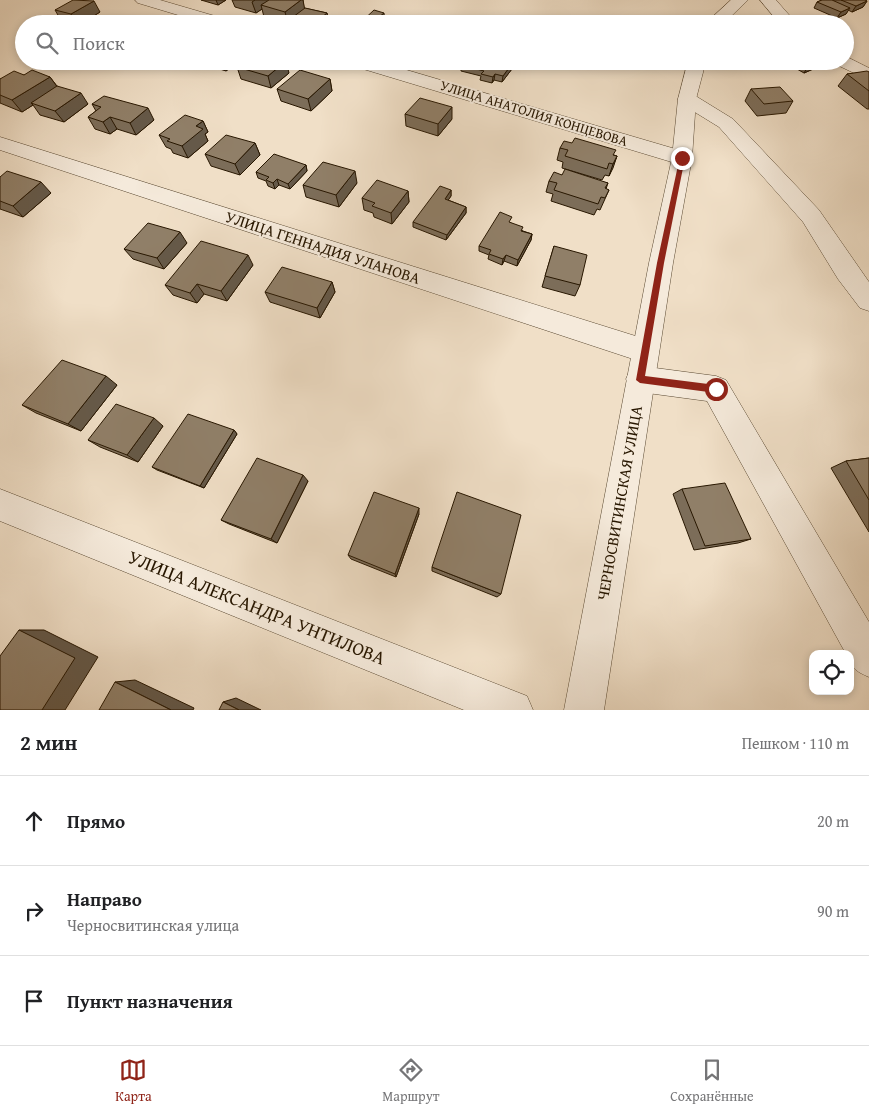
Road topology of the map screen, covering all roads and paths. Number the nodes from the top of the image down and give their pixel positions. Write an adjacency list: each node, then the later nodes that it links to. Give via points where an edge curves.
1 (143, 0): 4 (street)
2 (740, 0): 5 (street)
3 (768, 0): 6 (street)
4 (195, 15)
5 (723, 15)
6 (781, 15)
7 (854, 67): 10 (street)
8 (386, 70): 13 (street, УЛИЦА АНАТОЛИЯ КОНЦЕВОВА)
9 (695, 70): 11 (street, ЧЕРНОСВИТИНСКАЯ УЛИЦА)
10 (869, 75)
11 (687, 99): 13 (street, ЧЕРНОСВИТИНСКАЯ УЛИЦА); 14 (street, via 726,123 811,216)
12 (0, 143): 15 (street, УЛИЦА ГЕННАДИЯ УЛАНОВА)
13 (682, 158): 15 (street, ЧЕРНОСВИТИНСКАЯ УЛИЦА)
14 (869, 300)
15 (643, 365): 17 (street, УЛИЦА ГЕННАДИЯ УЛАНОВА, via 716,389); 19 (street, ЧЕРНОСВИТИНСКАЯ УЛИЦА)
16 (0, 505): 18 (street, УЛИЦА АЛЕКСАНДРА УНТИЛОВА)
17 (869, 658)
18 (513, 710)
19 (584, 710)

